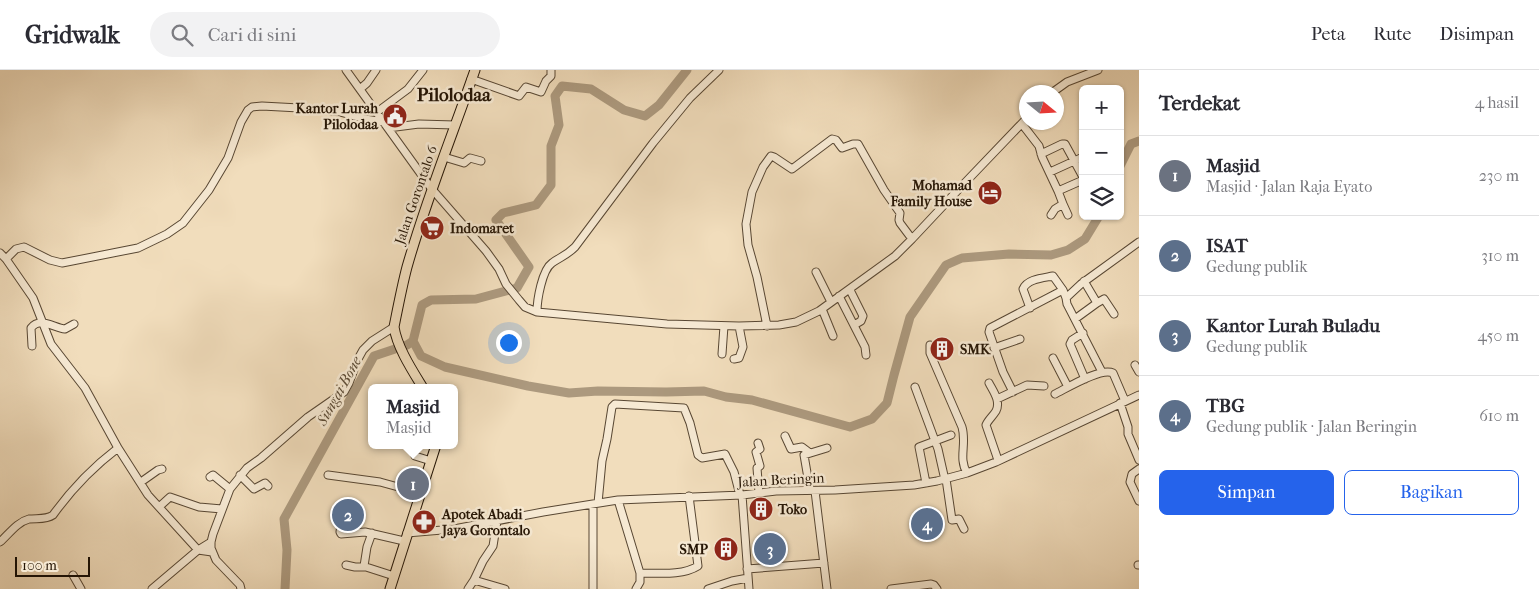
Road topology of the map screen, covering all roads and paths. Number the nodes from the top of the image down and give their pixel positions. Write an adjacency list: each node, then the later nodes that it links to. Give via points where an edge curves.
1 (346, 70): 9 (street)
2 (376, 70): 9 (street)
3 (422, 70): 10 (street, via 408,89)
4 (551, 70): 7 (street, via 541,92 526,87 519,96)
5 (719, 70): 42 (street, via 690,98 653,143 575,247 546,269)
6 (1098, 70): 8 (street)
7 (472, 73): 12 (main road, Jalan Gorontalo 6)
8 (1063, 85)
9 (360, 89): 10 (street)
10 (377, 112): 11 (street)
11 (386, 125): 12 (street); 23 (street); 31 (street, via 318,109 252,107 241,122 228,158 209,190 183,223 167,234 138,248 62,263 24,247 16,249)
12 (455, 125): 16 (main road, Jalan Gorontalo 6)
13 (1019, 127): 28 (street)
14 (1029, 130): 15 (street)
15 (1041, 154): 19 (street, via 1064,144); 20 (street)
16 (444, 157): 18 (street, via 464,163 470,158); 23 (main road, Jalan Gorontalo 6)
17 (1079, 159): 19 (street)
18 (481, 161)
19 (1075, 161): 20 (street); 21 (street)
20 (1050, 172): 24 (street)
21 (1081, 175)
22 (1079, 181): 24 (street)
23 (431, 188): 42 (street, via 486,251 518,300 525,308); 51 (main road, Jalan Gorontalo 6, via 406,269)
24 (1058, 191): 25 (street)
25 (1063, 204): 26 (street); 27 (street)
26 (1051, 215)
27 (1068, 215)
28 (912, 239): 34 (street); 50 (street, via 900,223 900,213 858,144 842,148 832,139 792,169 771,156 752,192 746,224)
29 (1139, 242): 33 (street)
30 (0, 253): 31 (street)
31 (6, 259): 45 (street, via 33,298)
32 (816, 272): 38 (street)
33 (1084, 281): 37 (street); 39 (street)
34 (850, 290): 36 (street); 47 (street, via 863,314 862,321)
35 (1063, 290): 37 (street); 41 (street); 41 (street, via 1053,276 1028,283 1023,289)
36 (840, 296): 38 (street); 47 (street)
37 (1066, 298): 44 (street)
38 (831, 302): 40 (street)
39 (1097, 303): 43 (street, via 1104,299); 44 (street)
40 (822, 308): 50 (street, via 796,322); 53 (street)
41 (1030, 308): 57 (street, via 990,328)
42 (537, 312): 48 (street)
43 (1114, 314)
44 (1076, 319): 52 (street)
45 (42, 322): 46 (street, via 65,329); 55 (street, via 31,328); 80 (street, via 51,344 85,388)
46 (74, 324)
47 (854, 325): 59 (street)
48 (724, 326): 49 (street); 58 (street)
49 (739, 326): 50 (street); 61 (street, via 743,350 740,358)
50 (767, 326)
51 (395, 329): 67 (main road); 91 (street, via 372,341 363,350 344,392 308,417)
52 (1083, 333): 63 (street); 65 (street, via 1070,344)
53 (833, 336)
54 (1020, 339): 57 (street)
55 (32, 346)
56 (930, 346): 90 (street, via 930,353 965,437 962,462)
57 (994, 348): 71 (street)
58 (722, 354)
59 (866, 355)
60 (1054, 358): 70 (street)
61 (734, 359)
62 (1135, 365): 64 (street)
63 (1102, 372): 65 (street); 75 (street, via 1113,373)
64 (1139, 372)
65 (1085, 379): 70 (street)
66 (989, 383): 74 (street)
67 (421, 384)
68 (1044, 386): 71 (street, via 1026,385)
69 (915, 387): 78 (street)
70 (1068, 387): 72 (street)
71 (1013, 392): 74 (street)
72 (1055, 394)
73 (1139, 395): 75 (street, Jalan Beringin)
74 (997, 399): 85 (street, via 996,410 986,425)
75 (1123, 402): 85 (street, Jalan Beringin); 86 (street, via 1128,434)
76 (951, 435): 78 (street)
77 (784, 436): 83 (street, via 791,449 802,447)
78 (935, 440): 94 (street); 96 (street, via 919,447)
79 (758, 443): 101 (street)
80 (118, 448): 95 (street); 114 (street, via 84,478 53,515 21,522)
81 (827, 448): 83 (street)
82 (435, 449): 87 (main road)
83 (810, 453): 99 (street, via 804,455)
84 (415, 456): 87 (street)
85 (998, 460): 90 (street, Jalan Beringin)
86 (1139, 460)
87 (431, 461): 100 (main road)
88 (162, 469): 95 (street)
89 (1139, 469): 105 (street, via 1132,474 1130,482)
90 (967, 473): 94 (street, Jalan Beringin)
91 (240, 475): 97 (street, via 254,489 265,483); 98 (street)
92 (328, 475): 100 (street, via 380,482)
93 (210, 477): 98 (street, via 213,475)
94 (946, 479): 96 (street, Jalan Beringin); 111 (street, via 952,520 959,519)
95 (140, 482): 107 (street)
96 (926, 483): 99 (street, Jalan Beringin)
97 (268, 486)
98 (230, 489): 109 (street)
99 (812, 490): 101 (street, Jalan Beringin); 118 (street)
100 (420, 493): 113 (main road)
101 (760, 493): 102 (street, Jalan Beringin)
102 (741, 495): 103 (street, Jalan Beringin); 106 (street, via 725,454 702,458 698,455 684,408 615,404 611,408); 121 (street)
103 (689, 496): 104 (street, Jalan Beringin); 123 (street, via 698,566 666,574)
104 (618, 500): 106 (street, Jalan Beringin); 123 (street)
105 (1139, 501)
106 (596, 503): 110 (street, Jalan Beringin); 134 (street)
107 (159, 507): 109 (street, via 170,497 199,507); 116 (street)
108 (343, 508): 112 (street, Jalan Beringin, via 341,534)
109 (222, 509): 115 (street)
110 (497, 521): 113 (street, Jalan Beringin); 126 (street, via 493,546)
111 (964, 529)
112 (372, 533): 113 (street, Jalan Beringin); 120 (street)
113 (406, 537): 124 (main road)
114 (0, 542)
115 (210, 542): 116 (street); 117 (street)
116 (198, 550): 117 (street); 129 (street)
117 (212, 552): 130 (street)
118 (824, 563): 121 (street); 138 (street)
119 (346, 565): 120 (street)
120 (364, 566): 124 (street)
121 (748, 569): 125 (street)
122 (73, 574): 128 (street)
123 (640, 574): 135 (street)
124 (394, 576): 131 (main road)
125 (748, 578): 136 (street); 137 (street)
126 (474, 580): 132 (street); 133 (street)
127 (917, 587): 139 (street); 140 (street, via 934,585)
128 (78, 588)
129 (152, 589)
130 (241, 589)
131 (390, 589)
132 (468, 589)
133 (505, 589)
134 (593, 589)
135 (636, 589)
136 (708, 589)
137 (749, 589)
138 (827, 589)
139 (891, 589)
140 (936, 589)

